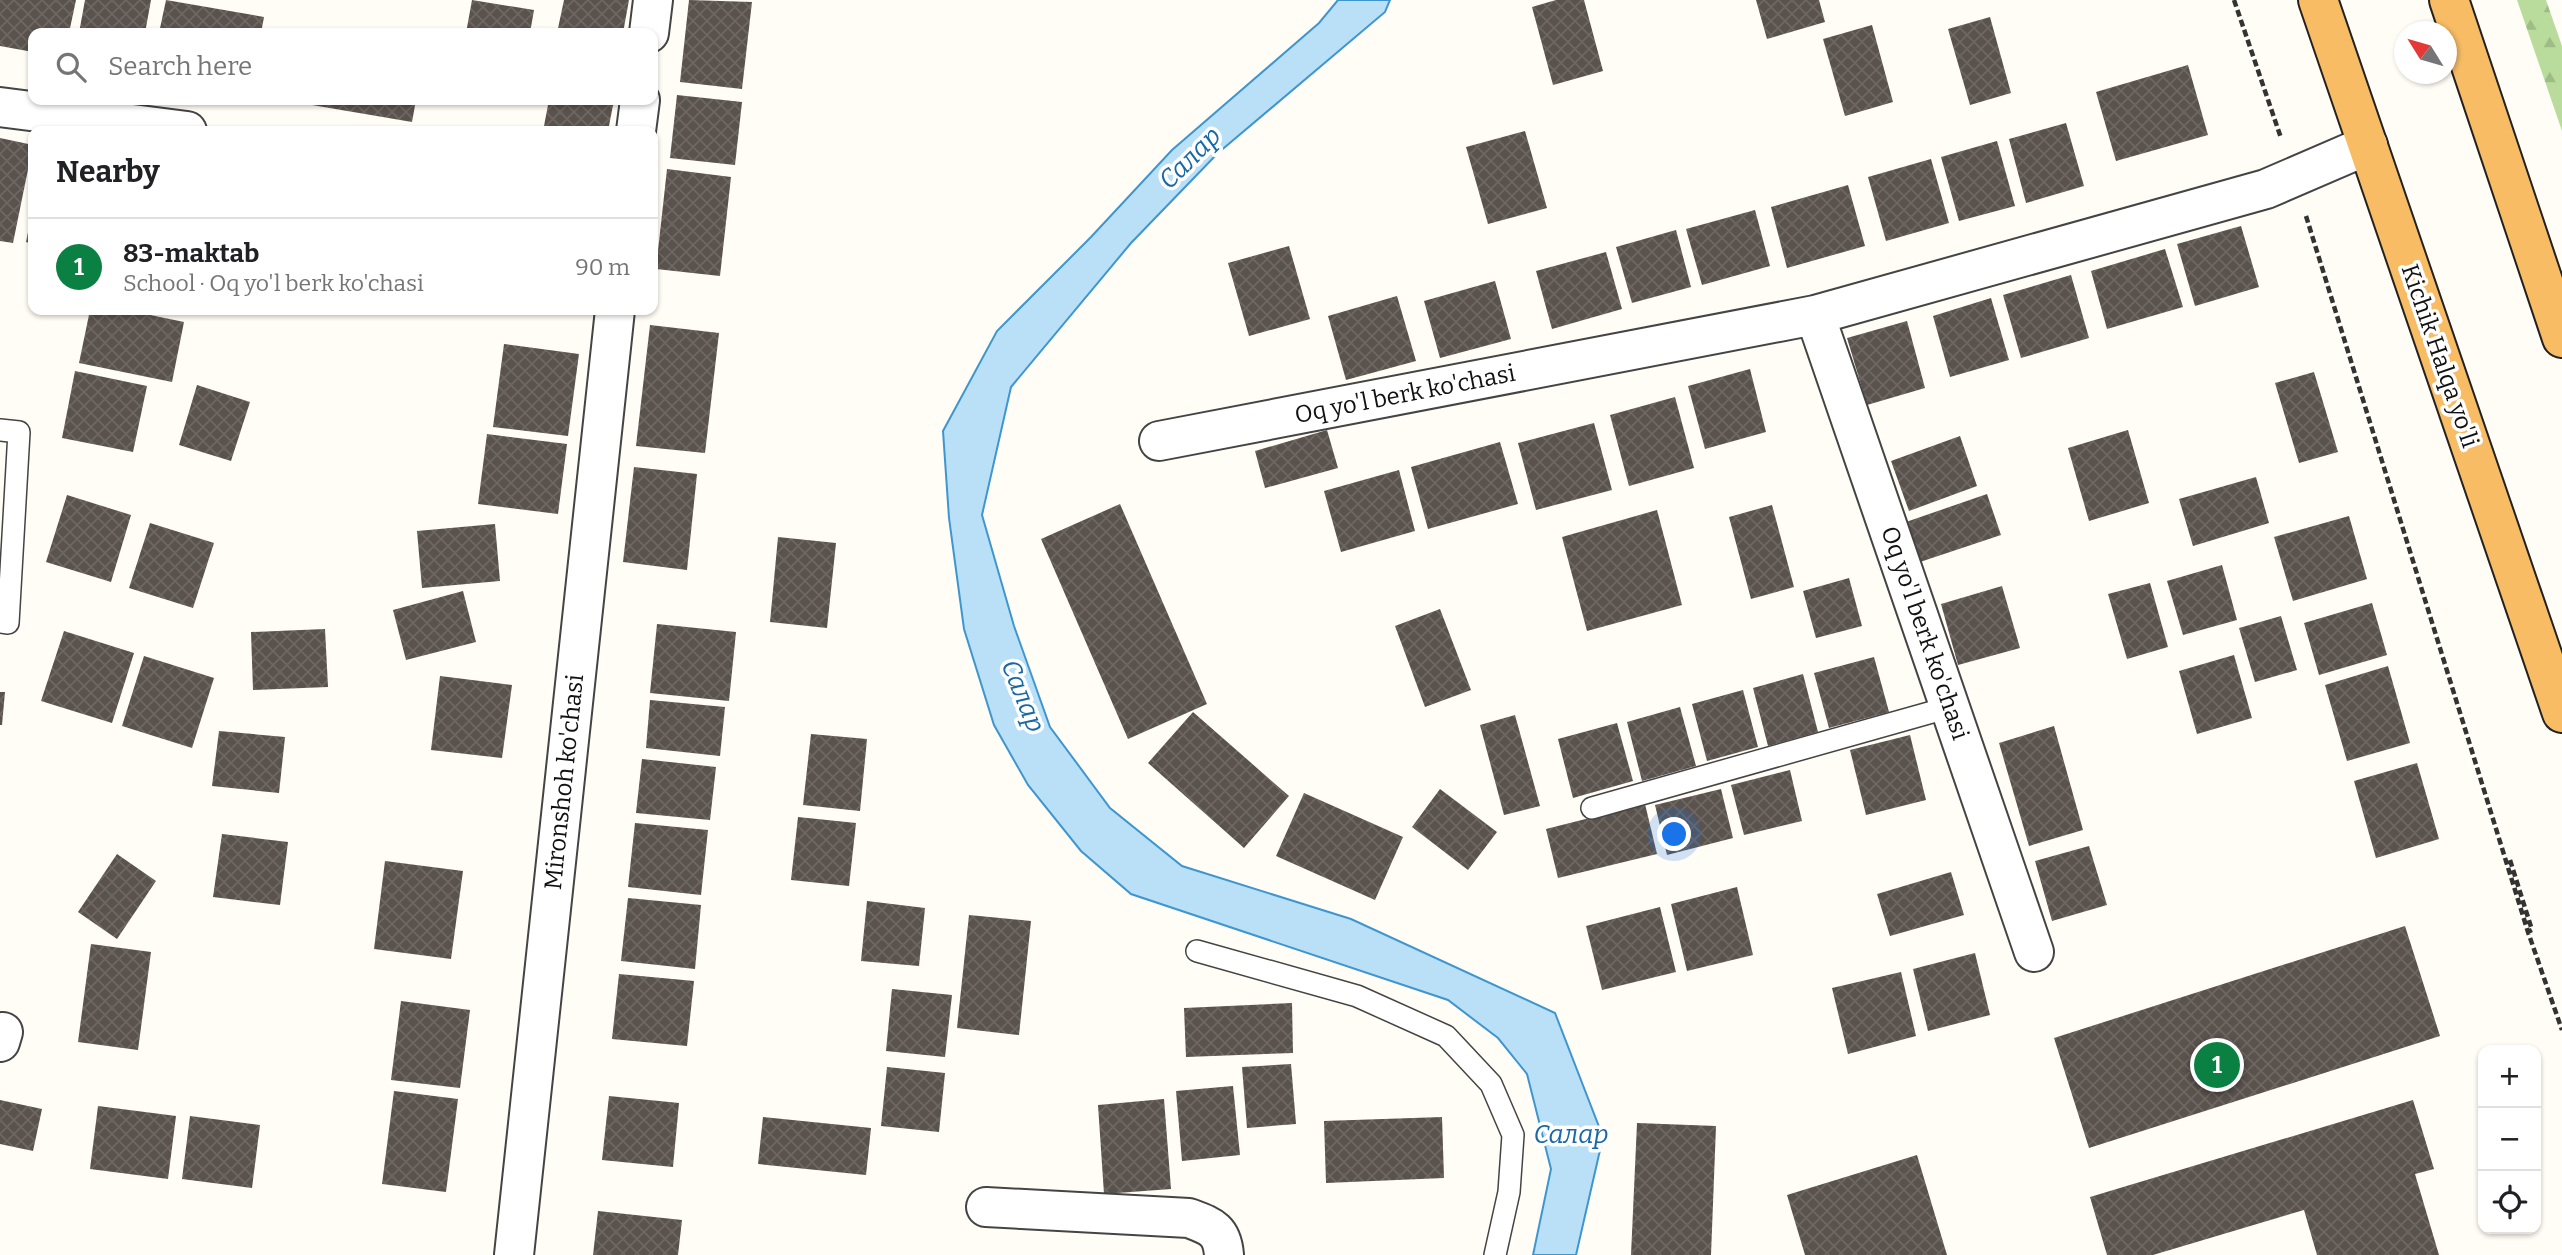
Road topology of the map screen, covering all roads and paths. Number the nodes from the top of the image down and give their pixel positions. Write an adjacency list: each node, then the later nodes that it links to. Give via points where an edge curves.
1 (653, 0): 5 (street)
2 (2234, 0): 11 (path)
3 (2318, 0): 10 (highway, Kichik Halqa yo'li)
4 (2449, 0): 14 (highway)
5 (650, 28)
6 (639, 105): 9 (street)
7 (0, 107): 8 (street)
8 (148, 126)
9 (637, 126)
10 (2368, 145): 11 (street, Oq yo'l berk ko'chasi); 19 (highway, Kichik Halqa yo'li)
11 (2294, 177): 12 (street, Oq yo'l berk ko'chasi, via 2266,189); 22 (path)
12 (1815, 314): 16 (street, Oq yo'l berk ko'chasi); 18 (street, Oq yo'l berk ko'chasi)
13 (614, 315): 27 (street, Mironshoh ko'chasi)
14 (2562, 338)
15 (0, 430): 17 (lane, via 19,432 8,622)
16 (1159, 441)
17 (0, 622)
18 (1950, 707): 20 (lane); 24 (street, Oq yo'l berk ko'chasi)
19 (2562, 713)
20 (1592, 808)
21 (2511, 860): 22 (path, via 2532,930)
22 (2528, 932): 25 (path)
23 (1197, 951): 29 (lane, via 1357,996 1446,1037 1491,1084 1513,1135 1508,1192)
24 (2034, 952)
25 (2562, 1030)
26 (986, 1207): 28 (street, via 1189,1218 1212,1226 1223,1243)
27 (514, 1255)
28 (1224, 1255)
29 (1494, 1255)

